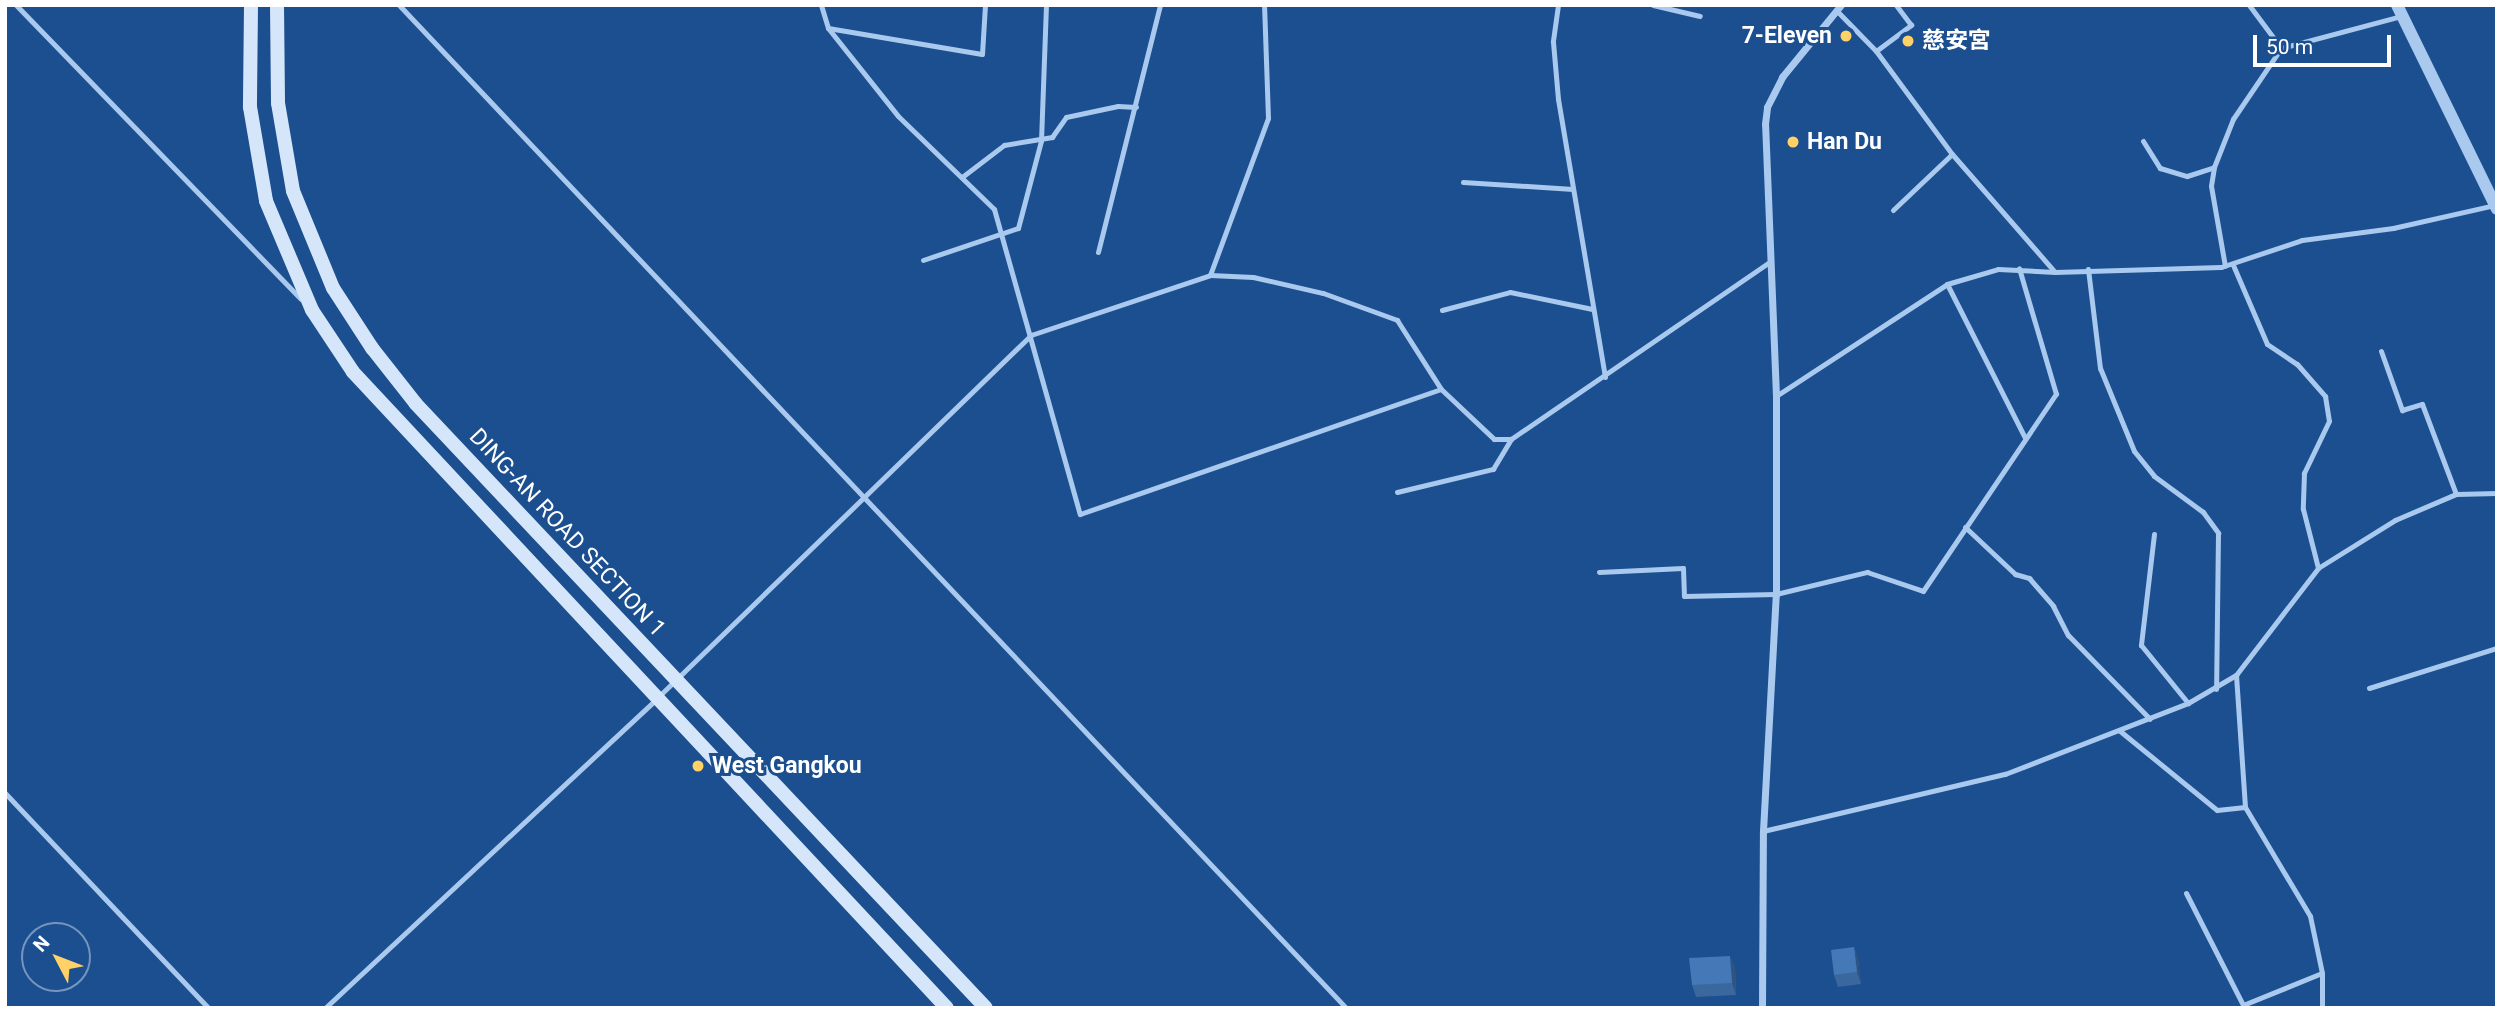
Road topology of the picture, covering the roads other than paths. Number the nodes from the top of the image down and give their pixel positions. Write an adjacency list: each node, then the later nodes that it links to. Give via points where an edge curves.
1 (16, 5): 42 (lane)
2 (251, 5): 42 (main road, via 250,107 265,201)
3 (277, 5): 62 (main road, DING-AN ROAD SECTION 1, via 278,103 288,172 310,241 352,321 416,404)
4 (399, 5): 54 (lane)
5 (821, 5): 17 (lane)
6 (985, 5): 17 (lane, via 982,54)
7 (1046, 5): 21 (lane)
8 (1160, 5): 20 (lane)
9 (1264, 5): 39 (lane, via 1268,118)
10 (1558, 5): 27 (lane, via 1553,42)
11 (1653, 5): 16 (lane)
12 (1896, 5): 19 (lane, via 1911,25)
13 (2249, 5): 18 (lane)
14 (1839, 8): 19 (lane); 33 (street, via 1799,52 1767,107)
15 (2400, 10): 18 (lane); 28 (street)
16 (1700, 16)
17 (828, 28): 25 (lane, via 898,116)
18 (2281, 48): 24 (lane, via 2233,119)
19 (1876, 51): 23 (lane)
20 (1136, 107): 21 (lane, via 1118,106 1066,117 1052,137); 31 (lane)
21 (1041, 141): 25 (lane, via 1004,145); 30 (lane, via 1018,228)
22 (2143, 141): 24 (lane, via 2160,169 2187,176)
23 (1952, 154): 29 (lane); 38 (lane)
24 (2214, 167): 35 (lane, via 2211,186)
25 (962, 177): 30 (lane, via 994,209)
26 (1463, 182): 27 (lane)
27 (1573, 189): 41 (lane)
28 (2496, 206): 34 (lane, via 2393,228 2302,240)
29 (1893, 210)
30 (1000, 231): 32 (lane); 44 (lane)
31 (1098, 252)
32 (923, 260)
33 (1771, 261): 46 (lane); 48 (street)
34 (2233, 265): 35 (lane); 57 (lane, via 2267,344 2297,364 2325,396 2329,421 2304,472 2303,509)
35 (2225, 266): 37 (lane)
36 (2019, 268): 38 (lane); 40 (lane, via 1998,269); 49 (lane, via 2056,394)
37 (2088, 269): 38 (lane); 64 (lane, via 2100,368 2134,451 2154,476 2203,512 2218,533)
38 (2054, 272)
39 (1210, 275): 44 (lane); 47 (lane, via 1253,277 1323,293 1397,320)
40 (1947, 284): 48 (lane); 49 (lane)
41 (1592, 309): 43 (lane, via 1510,292); 46 (lane)
42 (312, 310): 65 (main road, via 371,396)
43 (1442, 310)
44 (1031, 335): 47 (lane, via 1080,514); 54 (lane)
45 (2381, 351): 53 (lane, via 2402,410 2422,404)
46 (1605, 377): 50 (lane)
47 (1441, 389): 50 (lane, via 1494,439)
48 (1776, 396): 59 (street)
49 (2025, 438): 55 (lane)
50 (1511, 439): 51 (lane, via 1493,469)
51 (1397, 492)
52 (2497, 493): 53 (lane)
53 (2456, 494): 57 (lane, via 2395,520)
54 (859, 497): 62 (lane); 78 (lane)
55 (1965, 527): 59 (lane, via 1923,591 1867,572); 67 (lane, via 2015,574 2029,578 2053,606 2068,635)
56 (2154, 534): 66 (lane, via 2141,645)
57 (2318, 568): 61 (lane)
58 (1599, 572): 59 (lane, via 1683,568 1684,596)
59 (1776, 594): 71 (street)
60 (2497, 648): 63 (lane)
61 (2236, 676): 64 (lane); 70 (lane)
62 (674, 681): 65 (lane); 77 (main road, DING-AN ROAD SECTION 1)
63 (2369, 688)
64 (2216, 689): 66 (lane)
65 (656, 699): 75 (lane); 76 (main road)
66 (2188, 703): 67 (lane)
67 (2150, 719): 68 (lane)
68 (2120, 731): 70 (lane, via 2217,810); 71 (lane, via 2005,774)
69 (5, 793): 74 (lane)
70 (2245, 807): 73 (lane, via 2310,916)
71 (1763, 831): 79 (street)
72 (2186, 893): 73 (lane, via 2243,1005)
73 (2322, 973): 80 (lane)
74 (208, 1008)
75 (325, 1008)
76 (947, 1008)
77 (986, 1008)
78 (1346, 1008)
79 (1762, 1008)
80 (2322, 1008)

